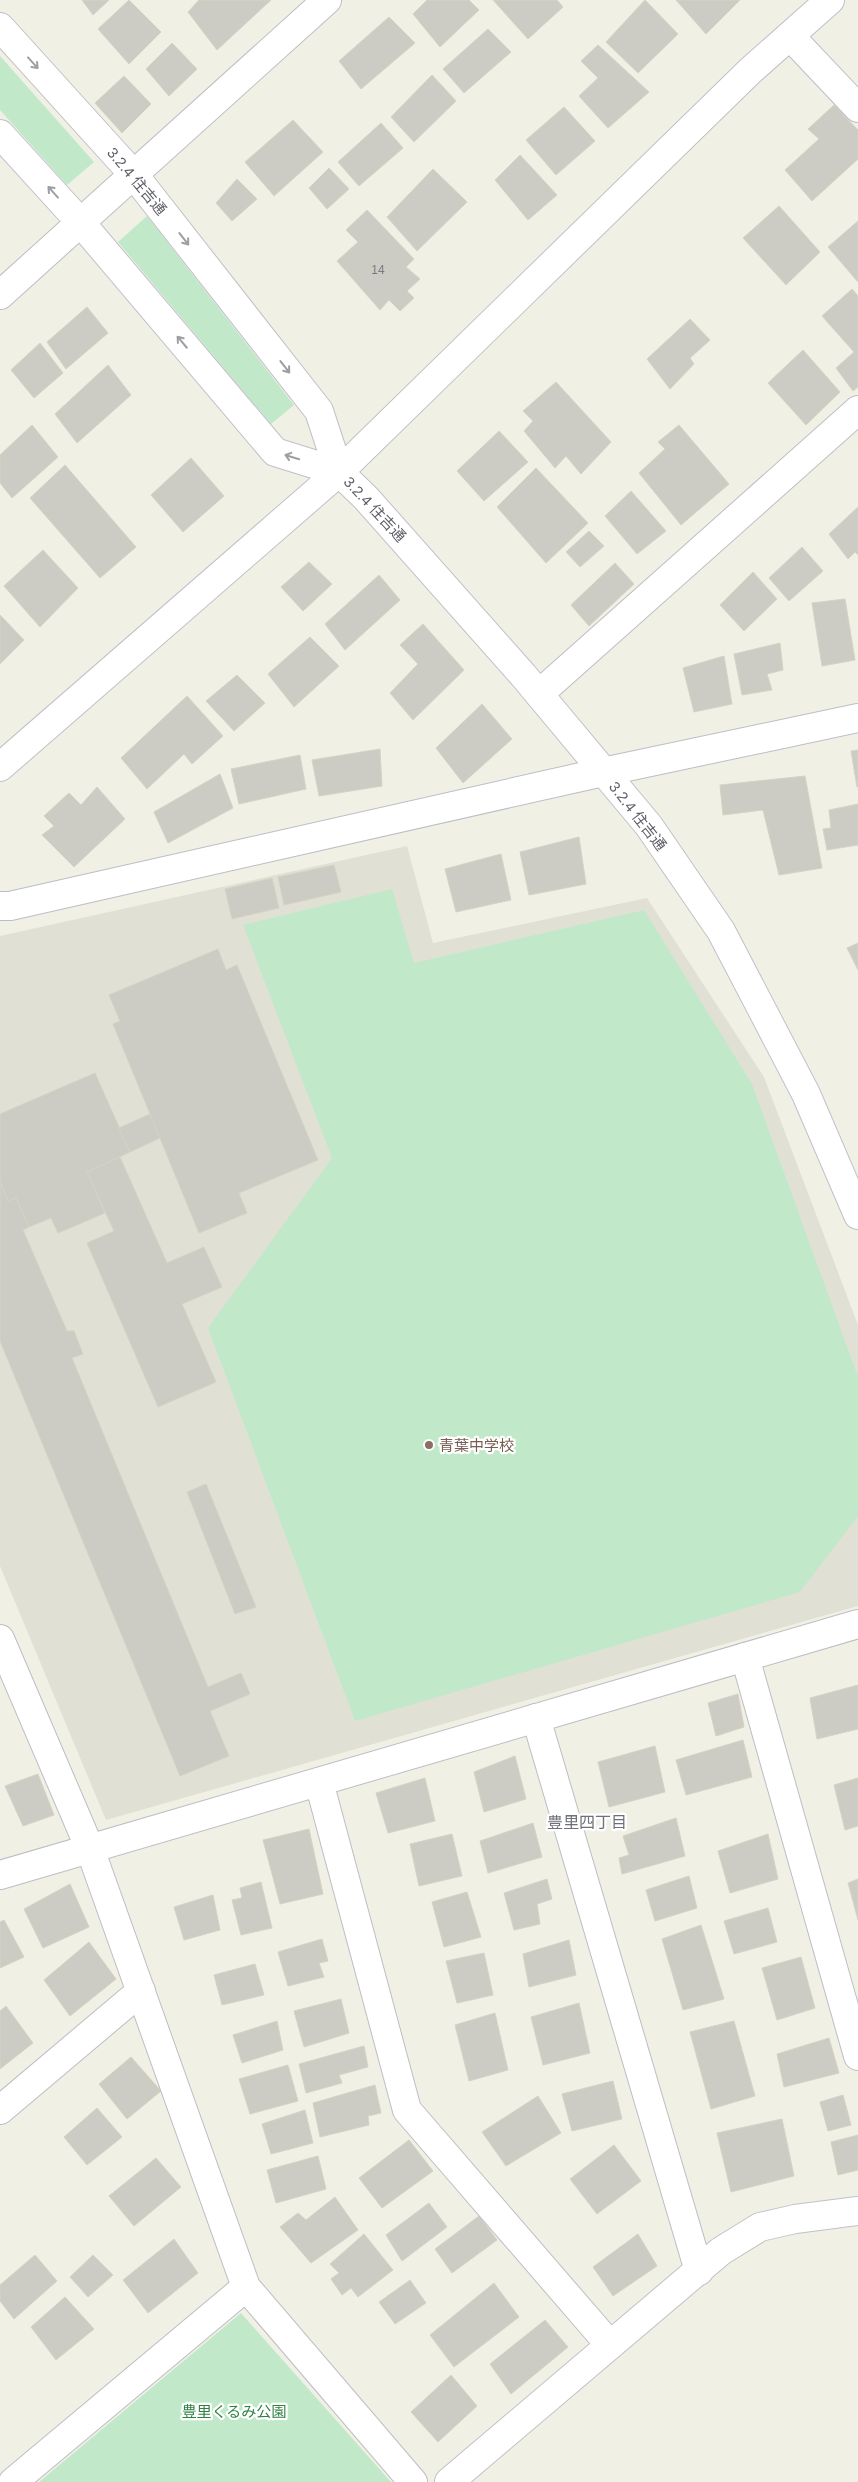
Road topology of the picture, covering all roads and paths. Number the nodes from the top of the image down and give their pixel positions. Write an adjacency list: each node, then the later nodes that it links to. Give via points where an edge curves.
1 (327, 0): 7 (street)
2 (830, 0): 4 (street)
3 (0, 27): 7 (street, 3.2.4 住吉通, one-way to 7)
4 (790, 36): 5 (street); 11 (street)
5 (858, 108)
6 (0, 134): 8 (street, 3.2.4 住吉通, one-way to 6)
7 (134, 176): 8 (street); 11 (street, 3.2.4 住吉通, one-way to 11, via 319,411)
8 (81, 223): 9 (street); 11 (street, 3.2.4 住吉通, one-way to 8, via 275,452)
9 (0, 294)
10 (858, 410): 12 (street)
11 (339, 472): 12 (street, 3.2.4 住吉通, via 366,498); 14 (street)
12 (539, 694): 15 (street, 3.2.4 住吉通)
13 (858, 718): 15 (street)
14 (0, 766)
15 (603, 772): 16 (street); 17 (street, 3.2.4 住吉通, via 649,826 721,931 806,1094)
16 (0, 906)
17 (858, 1215)
18 (858, 1624): 20 (street)
19 (0, 1639): 23 (street)
20 (745, 1657): 21 (street); 26 (street)
21 (536, 1718): 22 (street); 29 (street)
22 (319, 1782): 23 (street); 31 (street, via 407,2110)
23 (90, 1849): 24 (street); 25 (street)
24 (0, 1875)
25 (141, 1991): 27 (street); 30 (street)
26 (858, 2056)
27 (0, 2110)
28 (858, 2211): 29 (street, via 760,2227 721,2251)
29 (699, 2271): 31 (street)
30 (246, 2287): 32 (street); 33 (street)
31 (610, 2345): 34 (street)
32 (13, 2482)
33 (413, 2482)
34 (449, 2482)

